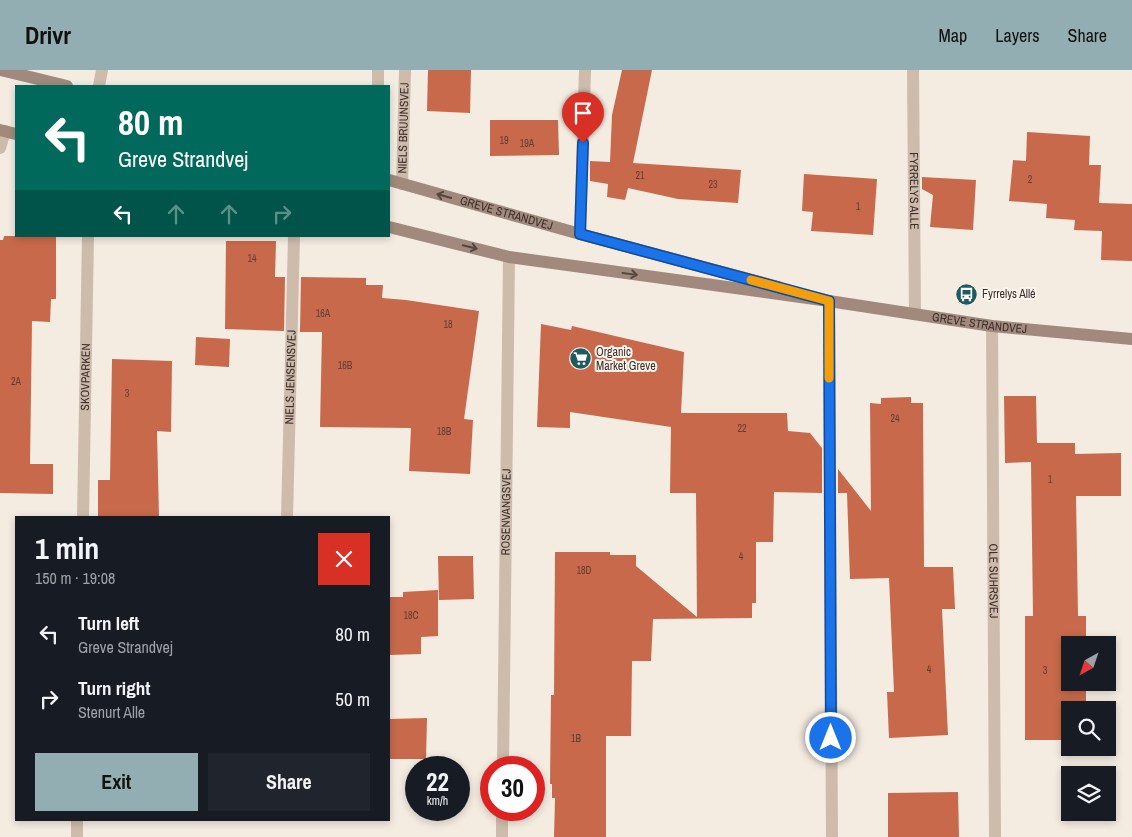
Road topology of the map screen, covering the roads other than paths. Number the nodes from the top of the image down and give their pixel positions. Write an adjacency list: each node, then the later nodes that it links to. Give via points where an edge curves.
1 (1, 70): 7 (main road)
2 (102, 70): 8 (street)
3 (378, 70): 9 (street)
4 (405, 70): 13 (street, NIELS BRUUNSVEJ)
5 (585, 70): 15 (street)
6 (914, 70): 20 (street, FYRRELYS ALLE)
7 (63, 85)
8 (99, 85)
9 (378, 85)
10 (7, 132): 11 (street)
11 (0, 148)
12 (390, 180): 13 (main road, GREVE STRANDVEJ)
13 (402, 184): 15 (main road, GREVE STRANDVEJ, one-way to 13)
14 (390, 227): 18 (main road, GREVE STRANDVEJ, one-way to 18)
15 (580, 234): 19 (main road, GREVE STRANDVEJ)
16 (88, 237): 23 (street, SKOVPARKEN)
17 (294, 237): 24 (street, NIELS JENSENSVEJ)
18 (508, 257): 19 (main road, GREVE STRANDVEJ, one-way to 19); 25 (street, ROSENVANGSVEJ)
19 (829, 301): 20 (main road, GREVE STRANDVEJ); 30 (street)
20 (915, 314): 21 (main road, GREVE STRANDVEJ)
21 (992, 326): 22 (main road, GREVE STRANDVEJ); 31 (street, OLE SUHRSVEJ)
22 (1132, 339)
23 (83, 516)
24 (287, 516)
25 (503, 756)
26 (77, 821): 28 (street)
27 (502, 821): 29 (street)
28 (77, 837)
29 (502, 837)
30 (832, 837)
31 (994, 837)

